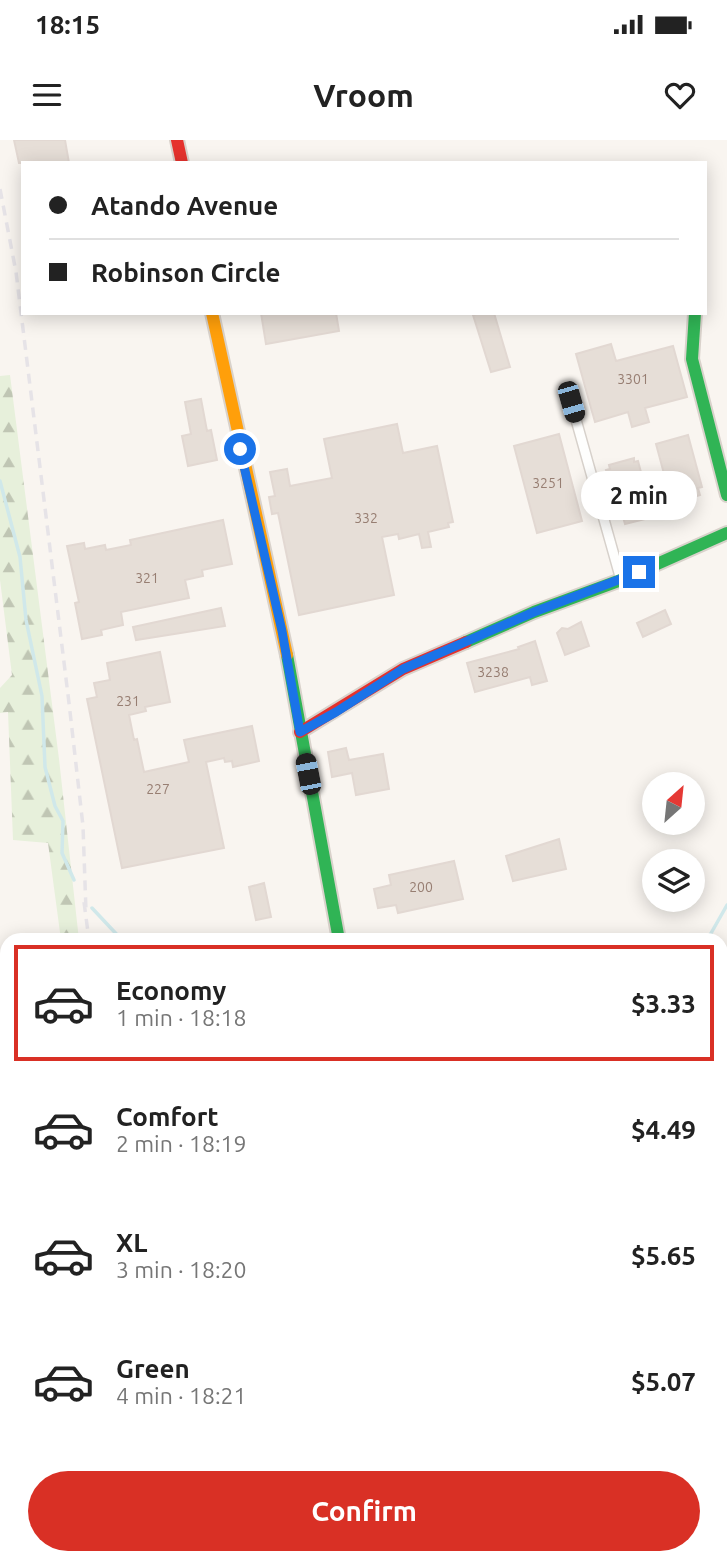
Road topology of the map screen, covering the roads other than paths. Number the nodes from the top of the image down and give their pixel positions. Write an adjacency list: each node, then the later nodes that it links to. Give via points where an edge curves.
1 (177, 140): 2 (street)
2 (182, 161)
3 (212, 315): 9 (street)
4 (695, 315): 6 (street, via 692,359)
5 (571, 402): 8 (street)
6 (727, 495)
7 (727, 533): 8 (street)
8 (621, 580): 9 (street, via 403,669)
9 (300, 732): 10 (street)
10 (338, 933)

